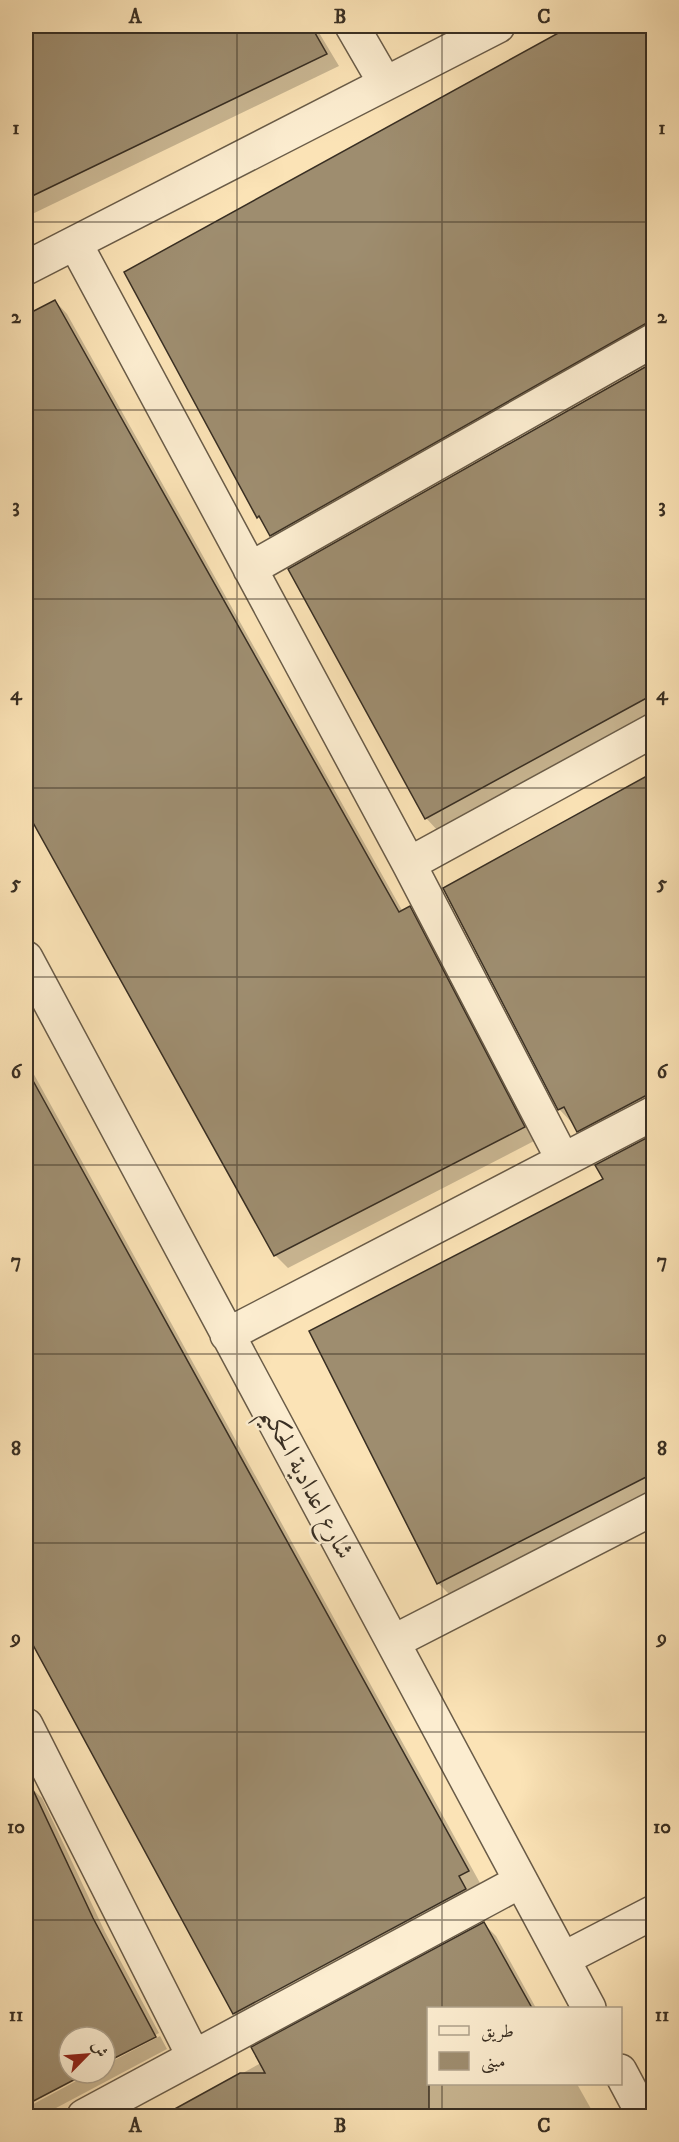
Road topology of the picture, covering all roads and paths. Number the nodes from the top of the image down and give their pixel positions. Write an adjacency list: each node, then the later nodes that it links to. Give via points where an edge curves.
1 (352, 26): 3 (street)
2 (498, 26): 3 (street)
3 (385, 84): 4 (street)
4 (75, 243): 5 (street); 7 (street)
5 (26, 268)
6 (654, 340): 7 (street)
7 (250, 569): 9 (street)
8 (654, 730): 9 (street)
9 (409, 864): 12 (street)
10 (26, 962): 13 (street, شارع اعدادية الحكيم)
11 (654, 1113): 12 (street)
12 (563, 1160): 13 (street)
13 (227, 1335): 15 (street, شارع اعدادية الحكيم)
14 (654, 1508): 15 (street)
15 (393, 1642): 17 (street, شارع اعدادية الحكيم)
16 (30, 1745): 21 (street)
17 (521, 1881): 19 (street, شارع اعدادية الحكيم); 21 (street)
18 (654, 1912): 19 (street)
19 (564, 1959): 20 (street, شارع اعدادية الحكيم)
20 (588, 2007)
21 (194, 2057): 23 (street)
22 (622, 2073): 24 (street)
23 (84, 2116)
24 (644, 2116)

